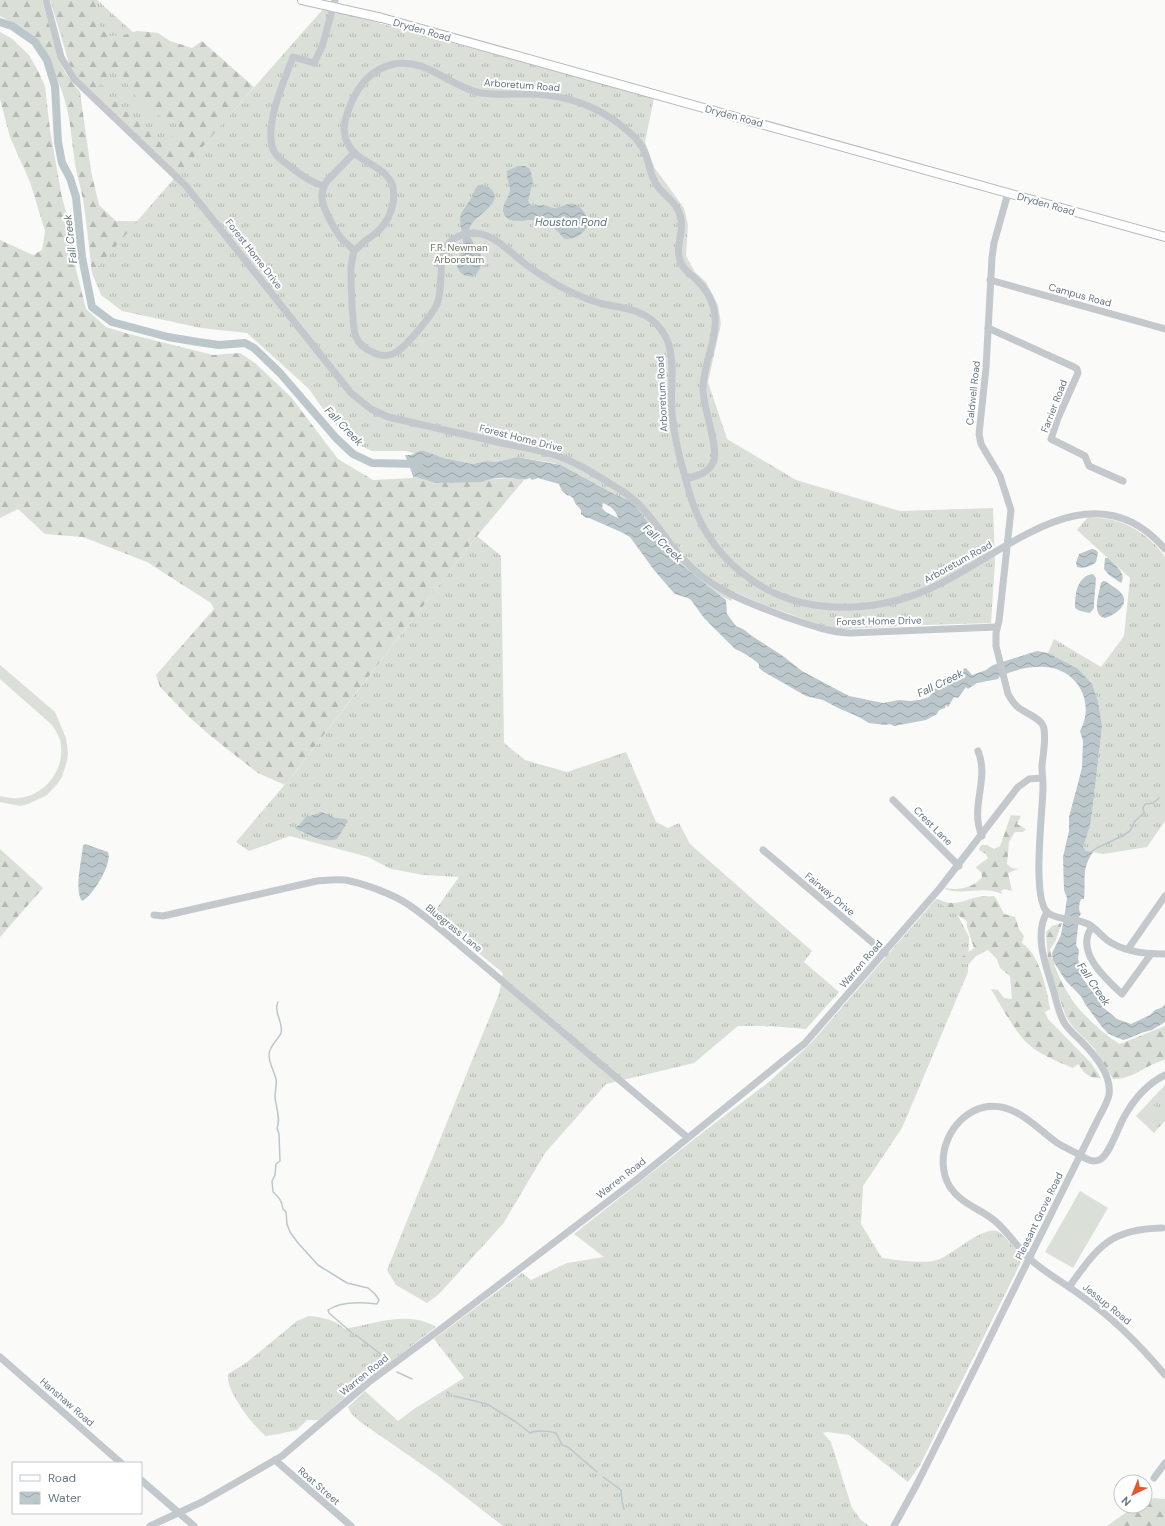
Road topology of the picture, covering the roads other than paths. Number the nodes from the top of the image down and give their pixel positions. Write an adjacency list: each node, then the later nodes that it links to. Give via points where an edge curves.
1 (46, 0): 16 (street, Forest Home Drive, via 61,57 74,79 186,186 351,393 371,409 388,417 544,452 570,461 635,500 683,559 715,586 759,607 816,628 850,633)
2 (302, 0): 3 (main road, Dryden Road)
3 (335, 3): 5 (street, via 322,47 314,63 293,57 273,118 271,135 272,147 278,157 299,174); 6 (main road, Dryden Road)
4 (354, 153): 5 (street); 8 (street, Arboretum Road, via 386,175 394,194 391,210 384,224); 12 (street, Arboretum Road, via 346,142 344,128 346,116 358,88 380,69 403,63 426,67 456,84 481,92 545,94 575,101 603,113 631,133 645,152 652,178 674,202 679,212 682,223 678,245 679,258 685,270 705,290 714,311 714,333 703,389 714,455 712,464 705,472)
5 (323, 186): 8 (street, via 324,208 337,233)
6 (1008, 193): 7 (main road, Dryden Road); 9 (street, Caldwell Road, via 994,243)
7 (1165, 237)
8 (354, 251): 12 (street, Arboretum Road, via 351,269 354,324 357,338 375,354 389,355 400,349 433,312 440,295 442,257 446,248 459,237 472,233 491,238 536,272 576,294 637,312 652,320 666,337 671,353 671,410 674,436)
9 (990, 280): 10 (street, Caldwell Road); 11 (street, Campus Road)
10 (988, 328): 13 (street, Farrier Road, via 1077,369 1078,374 1051,439 1085,456 1090,466); 14 (street, Caldwell Road, via 979,436 982,446 999,472 1009,503)
11 (1165, 329)
12 (686, 479): 14 (street, Arboretum Road, via 701,522 712,540 740,572 782,596 814,605 860,607 900,600 953,578)
13 (1123, 481)
14 (1008, 546): 15 (street, Arboretum Road, via 1045,524 1093,513 1112,515 1133,523 1150,534); 16 (street, Caldwell Road)
15 (1165, 549)
16 (996, 627): 18 (street, via 996,640 1008,694 1016,705 1040,722 1044,728)
17 (978, 751): 20 (street, via 983,767 977,814)
18 (1042, 778): 20 (street, Warren Road, via 1020,784); 24 (street, via 1039,880 1044,909)
19 (893, 800): 22 (street, Crest Lane)
20 (982, 836): 22 (street, Warren Road)
21 (763, 850): 28 (street, Fairway Drive)
22 (959, 866): 28 (street, Warren Road)
23 (1165, 896): 27 (street)
24 (1047, 912): 26 (street); 33 (street, Pleasant Grove Road, via 1043,923 1042,943 1045,965 1060,1015 1097,1060 1107,1077 1109,1088 1106,1102)
25 (154, 915): 32 (street, Bluegrass Lane, via 163,916 327,880 357,883 400,900 444,932)
26 (1092, 927): 27 (street, via 1111,943); 29 (street, via 1087,944 1091,958 1106,979 1122,994)
27 (1128, 949): 29 (street)
28 (885, 953): 32 (street, Warren Road, via 805,1043)
29 (1151, 954): 30 (street)
30 (1165, 954)
31 (1165, 1075): 33 (street, Jessup Road, via 1134,1101 1103,1158 1090,1161)
32 (687, 1138): 39 (street, Warren Road, via 562,1237 369,1382)
33 (1080, 1155): 35 (street, Pleasant Grove Road); 35 (street, Jessup Road, via 1058,1144 1018,1113 1000,1107 971,1112 956,1125 948,1138 943,1164 950,1187 959,1198 996,1222)
34 (1162, 1228): 36 (street, via 1134,1230 1105,1244 1089,1259)
35 (1029, 1258): 36 (street, Jessup Road); 48 (street, Pleasant Grove Road)
36 (1069, 1287): 38 (street, Jessup Road, via 1117,1324)
37 (0, 1357): 40 (street, Hanshaw Road)
38 (1165, 1375)
39 (275, 1460): 44 (street, Warren Road); 47 (street, Roat Street)
40 (121, 1462)
41 (1165, 1463): 42 (street)
42 (1154, 1478)
43 (142, 1481): 44 (street)
44 (179, 1513): 45 (street, Warren Road); 46 (street)
45 (150, 1526)
46 (194, 1526)
47 (351, 1526)
48 (894, 1526)

